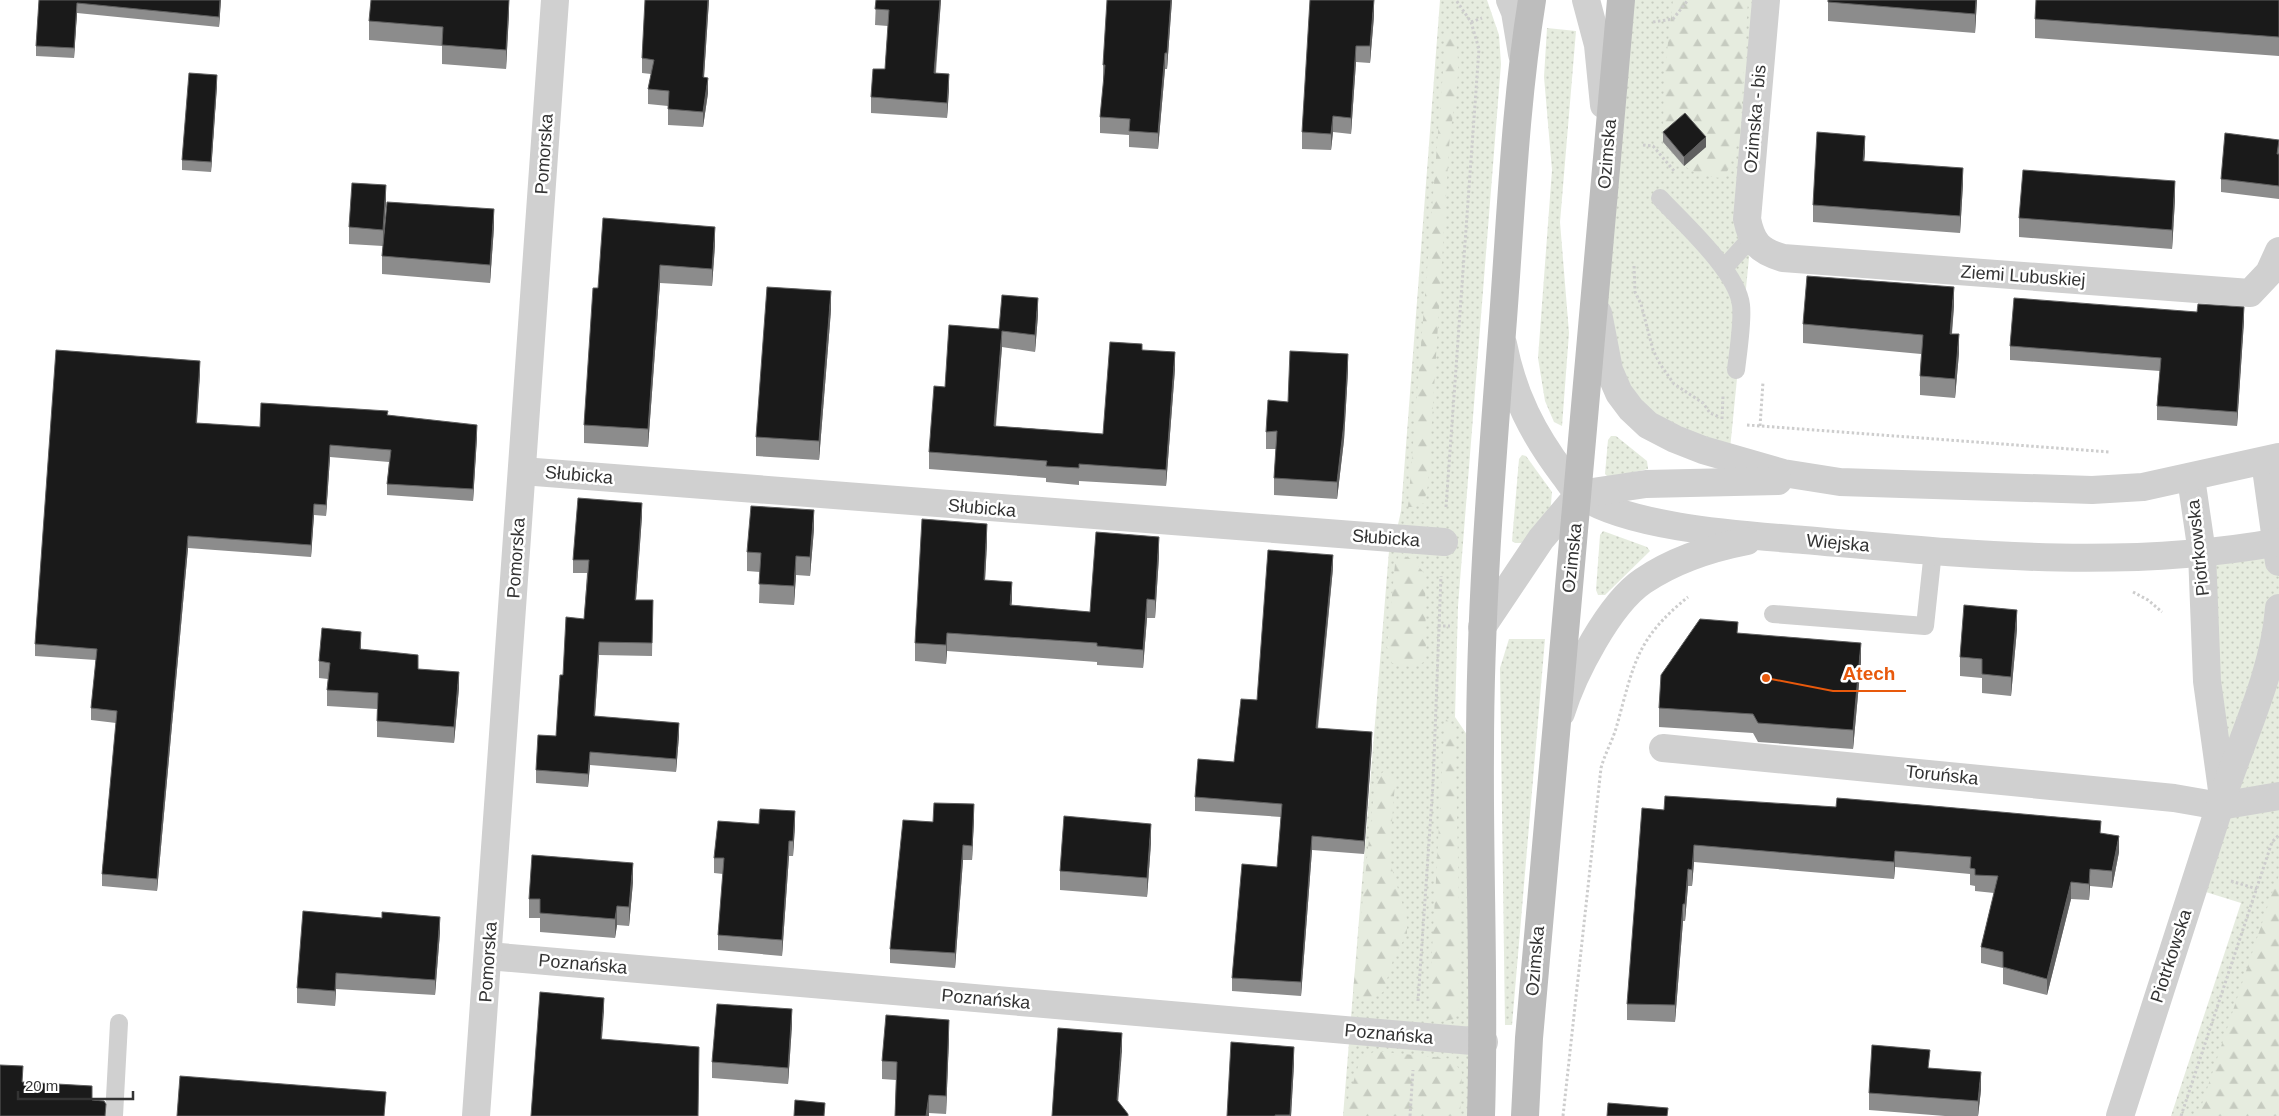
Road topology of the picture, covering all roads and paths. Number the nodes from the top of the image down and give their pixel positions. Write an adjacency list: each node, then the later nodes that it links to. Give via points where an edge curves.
1 (555, 0): 25 (street, Pomorska)
2 (1510, 0): 9 (street, via 1515,12)
3 (1532, 0): 9 (main road)
4 (1586, 0): 13 (street, via 1602,80)
5 (1621, 0): 13 (main road, Ozimska)
6 (1688, 0): 8 (path, via 1673,19)
7 (1766, 0): 14 (street, Ozimska - bis, via 1747,219)
8 (1648, 21)
9 (1523, 64): 19 (main road)
10 (1643, 142): 11 (path)
11 (1642, 154)
12 (1660, 198): 17 (lane)
13 (1603, 201): 18 (main road, Ozimska)
14 (1751, 238): 15 (street, Ziemi Lubuskiej, via 1768,254 1783,258 2250,293 2269,273); 17 (lane)
15 (2279, 251)
16 (1634, 265): 21 (path, via 1635,292 1653,350 1664,370 1674,384 1703,403 1710,413)
17 (1724, 268): 20 (lane, via 1741,305)
18 (1596, 289): 27 (street, via 1609,370 1619,393 1648,424 1675,440 1730,459 1782,473); 28 (main road, Ozimska)
19 (1501, 338): 28 (street, Wiejska, via 1511,378 1539,441); 37 (main road)
20 (1736, 370)
21 (1729, 420)
22 (1745, 424): 23 (path)
23 (2119, 453)
24 (2272, 459): 26 (street); 31 (street)
25 (522, 470): 30 (street, Słubicka); 45 (street, Pomorska)
26 (2191, 478): 27 (street, via 2144,487 2092,490); 33 (street, Piotrkowska)
27 (1840, 482): 28 (street, via 1646,484)
28 (1579, 494): 29 (street, Wiejska, via 1642,519); 37 (street, via 1541,539); 38 (main road, Ozimska)
29 (1764, 537): 32 (street, Wiejska); 38 (street, via 1703,552 1644,580 1631,591 1585,658)
30 (1444, 542)
31 (2279, 549): 33 (street, Wiejska)
32 (1933, 552): 33 (street, Wiejska, via 2113,559); 36 (lane, via 1925,626)
33 (2202, 554): 41 (street, Piotrkowska, via 2207,681)
34 (1691, 595): 52 (path, via 1663,620 1640,650 1601,768)
35 (2279, 608): 41 (street, Piotrkowska, via 2272,651)
36 (1773, 614)
37 (1482, 627): 47 (main road, via 1480,754)
38 (1556, 729): 51 (main road, Ozimska)
39 (1663, 748): 41 (street, Toruńska)
40 (2279, 796): 41 (street)
41 (2221, 801): 53 (street, Piotrkowska)
42 (2279, 835): 44 (path, via 2272,842)
43 (2226, 879): 44 (path)
44 (2257, 889): 54 (path)
45 (488, 956): 47 (street, Poznańska); 49 (street, Pomorska)
46 (119, 1024): 48 (lane)
47 (1484, 1042): 50 (main road)
48 (114, 1116)
49 (476, 1116)
50 (1481, 1116)
51 (1525, 1116)
52 (1563, 1116)
53 (2120, 1116)
54 (2181, 1116)

